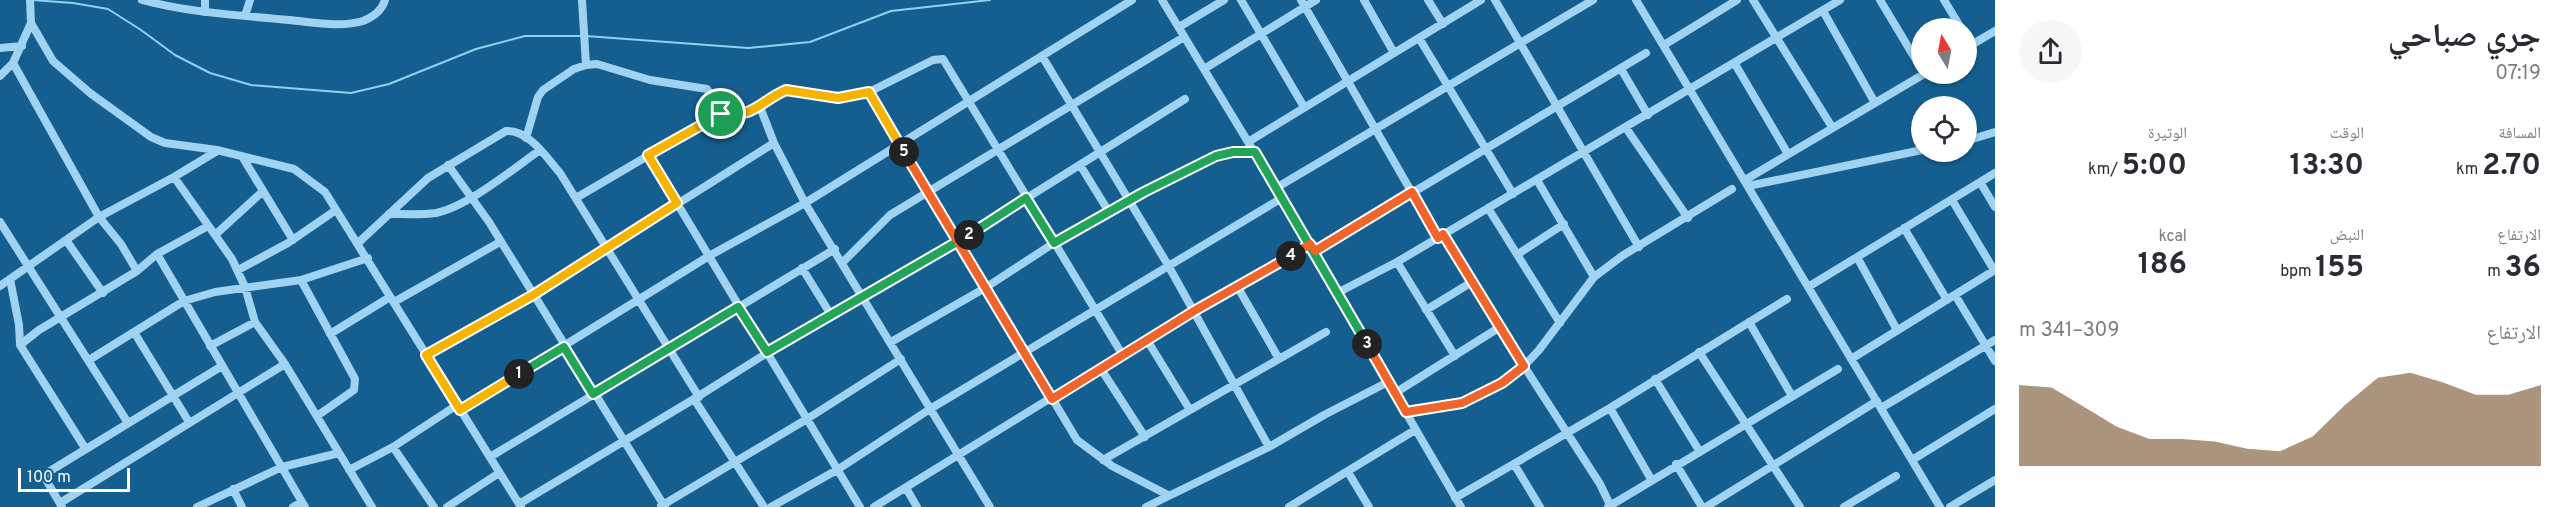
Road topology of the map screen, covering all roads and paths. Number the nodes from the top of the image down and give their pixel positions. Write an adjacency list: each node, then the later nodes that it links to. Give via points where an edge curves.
1 (142, 0): 25 (street)
2 (205, 0): 25 (street)
3 (250, 0): 26 (street)
4 (385, 0): 26 (street, via 374,16 361,21 329,23)
5 (582, 0): 47 (street)
6 (1132, 0): 44 (street)
7 (1162, 0): 30 (street)
8 (1224, 0): 30 (street)
9 (1241, 0): 32 (street)
10 (1316, 0): 22 (street)
11 (1364, 0): 41 (street)
12 (1428, 0): 29 (street)
13 (1481, 0): 29 (street)
14 (1495, 0): 37 (street)
15 (1593, 0): 37 (street)
16 (1636, 0): 38 (street)
17 (1737, 0): 38 (street)
18 (1753, 0): 35 (street)
19 (1840, 0): 24 (street)
20 (1880, 0): 43 (street)
21 (1944, 0): 27 (street)
22 (1303, 3): 32 (street); 52 (street)
23 (30, 4): 28 (street)
24 (1823, 11): 35 (street); 58 (street)
25 (205, 12): 26 (street)
26 (245, 16)
27 (1955, 18)
28 (31, 23): 39 (street); 75 (street, via 53,61 151,137 165,143)
29 (1443, 24): 34 (street)
30 (1179, 27): 33 (street)
31 (1995, 31): 36 (street)
32 (1260, 34): 48 (street); 61 (street)
33 (1184, 37): 48 (street); 59 (street)
34 (1419, 38): 41 (street); 53 (street)
35 (1777, 38): 46 (street); 65 (street)
36 (1977, 40)
37 (1522, 42): 53 (street); 62 (street)
38 (1664, 45): 54 (street)
39 (22, 46): 40 (street); 45 (street)
40 (0, 48)
41 (1394, 53): 52 (street)
42 (1646, 53): 49 (street)
43 (1911, 53)
44 (1042, 56): 57 (street); 59 (street)
45 (13, 63): 50 (street); 111 (street)
46 (1735, 64): 54 (street); 82 (street)
47 (586, 65): 63 (street, via 597,64 650,80 707,88); 69 (street, via 543,90)
48 (1204, 69): 71 (street)
49 (1621, 69): 62 (street); 64 (street)
50 (0, 76)
51 (1911, 80): 58 (street)
52 (1348, 81): 61 (street); 67 (street)
53 (1448, 86): 67 (street); 77 (street)
54 (1690, 90): 64 (street); 91 (street)
55 (869, 92): 57 (street, via 939,58); 60 (street, via 838,98 786,90); 73 (street)
56 (1185, 99): 78 (street)
57 (967, 102): 73 (street); 74 (street)
58 (1875, 103): 65 (street)
59 (1072, 105): 74 (street); 78 (street)
60 (760, 107): 63 (street, via 736,116); 72 (street)
61 (1305, 107): 71 (street)
62 (1557, 107): 77 (street); 80 (street)
63 (721, 114): 83 (street)
64 (1648, 115): 66 (street)
65 (1832, 127): 82 (street)
66 (1626, 128): 80 (street); 112 (street)
67 (1374, 129): 92 (street); 96 (street)
68 (1995, 132): 70 (street)
69 (526, 138): 76 (street); 85 (street, via 506,131)
70 (1977, 138)
71 (1248, 142): 79 (street)
72 (774, 143): 104 (street); 105 (street)
73 (899, 144): 95 (street); 105 (street)
74 (996, 149): 95 (street); 100 (street)
75 (217, 150): 84 (street); 88 (street)
76 (540, 150): 98 (street); 99 (street)
77 (1485, 150): 96 (street); 97 (street)
78 (1100, 152): 86 (street); 102 (street)
79 (1255, 152): 92 (street); 102 (street, via 1216,156)
80 (1585, 152): 89 (street); 126 (street)
81 (1911, 152): 91 (street)
82 (1788, 154): 91 (street)
83 (648, 155): 99 (street); 104 (street)
84 (243, 159): 94 (street); 108 (street, via 294,169 325,192)
85 (448, 165): 98 (street); 110 (street)
86 (1080, 165): 100 (street); 109 (street)
87 (1995, 173): 90 (street)
88 (174, 177): 111 (street); 115 (street)
89 (1537, 180): 97 (street); 114 (street)
90 (1980, 182): 103 (street); 106 (street)
91 (1746, 183): 149 (street)
92 (1276, 188): 101 (street)
93 (1732, 189): 112 (street)
94 (262, 192): 117 (street); 120 (street)
95 (928, 192): 121 (street); 134 (street, via 890,215)
96 (1412, 192): 118 (street); 127 (street)
97 (1513, 194): 107 (street)
98 (471, 197): 110 (street, via 436,213); 122 (street)
99 (576, 198): 125 (street)
100 (1026, 198): 121 (street); 124 (street)
101 (1282, 198): 127 (street); 137 (street)
102 (1129, 200): 109 (street); 137 (street)
103 (1952, 200): 116 (street); 140 (street)
104 (677, 203): 125 (street); 131 (street)
105 (805, 203): 128 (street); 131 (street)
106 (1995, 207)
107 (1488, 208): 118 (street); 130 (street)
108 (336, 210): 120 (street); 123 (street)
109 (1109, 212): 124 (street)
110 (389, 214): 123 (street)
111 (99, 217): 119 (street); 141 (street)
112 (1688, 218): 126 (street)
113 (0, 222): 136 (street)
114 (1564, 224): 130 (street); 142 (street)
115 (208, 226): 117 (street); 129 (street)
116 (1905, 228): 132 (street); 155 (street)
117 (215, 235): 139 (street)
118 (1440, 236): 135 (street); 145 (street)
119 (66, 240): 136 (street); 151 (street)
120 (293, 240): 139 (street)
121 (958, 241): 150 (street); 154 (street)
122 (500, 242): 153 (street); 157 (street)
123 (358, 243): 133 (street)
124 (1054, 243): 150 (street); 161 (street)
125 (606, 247): 153 (street); 158 (street)
126 (1639, 247): 142 (street)
127 (1312, 248): 147 (street); 152 (street)
128 (835, 249): 134 (street); 138 (street)
129 (157, 254): 141 (street); 159 (street)
130 (1518, 254): 168 (street)
131 (709, 256): 158 (street); 160 (street)
132 (1857, 257): 149 (street); 170 (street)
133 (368, 258): 144 (street); 157 (street)
134 (843, 262): 154 (street)
135 (1397, 262): 152 (street); 162 (street)
136 (29, 265): 143 (street); 165 (street)
137 (1168, 265): 161 (street); 163 (street)
138 (802, 268): 160 (street); 164 (street)
139 (238, 270): 148 (street)
140 (1995, 270): 155 (street)
141 (137, 271): 151 (street)
142 (1594, 278): 168 (street)
143 (10, 279): 146 (street); 177 (street)
144 (301, 280): 148 (street); 173 (street)
145 (1472, 282): 162 (street); 169 (street)
146 (0, 286)
147 (1237, 286): 163 (street); 189 (street)
148 (245, 287): 159 (street); 166 (street)
149 (1808, 287): 190 (street)
150 (985, 288): 176 (street); 184 (street)
151 (103, 292): 165 (street)
152 (1339, 292): 199 (street)
153 (533, 295): 180 (street); 186 (street)
154 (863, 297): 164 (street); 176 (street)
155 (1951, 297): 170 (street); 179 (street)
156 (1787, 298): 167 (street)
157 (392, 299): 173 (street); 186 (street)
158 (637, 300): 180 (street); 181 (street)
159 (184, 301): 171 (street); 178 (street)
160 (738, 307): 181 (street); 182 (street)
161 (1095, 309): 184 (street); 185 (street)
162 (1426, 310): 187 (street)
163 (1194, 311): 174 (street); 200 (street)
164 (831, 315): 182 (street)
165 (62, 318): 177 (street); 191 (street)
166 (255, 322): 178 (street); 193 (street)
167 (1749, 322): 183 (street); 205 (street)
168 (1560, 323): 195 (street)
169 (1500, 327): 187 (street); 195 (street)
170 (1897, 330): 190 (street)
171 (134, 332): 191 (street); 204 (street)
172 (1326, 332): 189 (street)
173 (330, 334): 215 (street, via 356,384 354,390)
174 (1147, 340): 185 (street); 213 (street)
175 (1995, 340): 179 (street)
176 (891, 342): 188 (street)
177 (20, 345): 226 (street)
178 (210, 345): 194 (street)
179 (1986, 346): 192 (street); 208 (street)
180 (564, 347): 203 (street); 209 (street)
181 (669, 349): 203 (street); 206 (street)
182 (767, 352): 206 (street); 216 (street)
183 (1699, 352): 198 (street); 219 (street)
184 (1023, 353): 207 (street); 211 (street)
185 (1122, 354): 196 (street)
186 (426, 355): 209 (street)
187 (1455, 356): 202 (street)
188 (901, 359): 211 (street); 216 (street)
189 (1279, 359): 200 (street)
190 (1851, 359): 208 (street)
191 (89, 360): 218 (street)
192 (1995, 361)
193 (285, 364): 201 (street); 215 (street)
194 (222, 366): 201 (street); 204 (street)
195 (1524, 366): 214 (street, via 1502,383 1462,403); 221 (street)
196 (1101, 369): 207 (street); 222 (street)
197 (1838, 369): 205 (street)
198 (1655, 379): 210 (street); 227 (street)
199 (1388, 382): 202 (street); 225 (street)
200 (1234, 384): 213 (street); 225 (street)
201 (237, 393): 217 (street); 237 (street)
202 (1395, 393): 214 (street)
203 (593, 394): 223 (street); 230 (street)
204 (174, 395): 217 (street); 218 (street)
205 (1792, 396): 219 (street)
206 (696, 398): 223 (street); 233 (street)
207 (1052, 399): 229 (street); 231 (street, via 1077,440)
208 (1879, 405): 232 (street); 236 (street)
209 (459, 407): 224 (street); 230 (street)
210 (1610, 408): 221 (street); 243 (street)
211 (930, 409): 229 (street); 239 (street)
212 (1995, 409): 232 (street)
213 (1190, 410): 222 (street)
214 (1406, 412): 220 (street)
215 (317, 416): 228 (street)
216 (807, 419): 233 (street); 239 (street)
217 (189, 422): 251 (street)
218 (128, 423): 226 (street)
219 (1746, 424): 227 (street); 236 (street)
220 (1415, 430): 240 (street); 248 (street)
221 (1566, 431): 234 (street); 254 (street)
222 (1145, 437): 231 (street)
223 (623, 442): 252 (street); 253 (street)
224 (393, 447): 238 (street); 259 (street)
225 (1269, 447): 247 (street)
226 (86, 448): 251 (street, via 45,478)
227 (1700, 452): 235 (street)
228 (339, 453): 237 (street); 238 (street)
229 (958, 456): 245 (street); 266 (street)
230 (490, 457): 241 (street)
231 (1103, 460): 247 (street)
232 (1912, 460): 275 (street)
233 (734, 461): 253 (street); 261 (street)
234 (1514, 464): 248 (street); 271 (street)
235 (1676, 465): 243 (street); 272 (street)
236 (1775, 466): 272 (street); 273 (street)
237 (282, 467): 246 (street); 250 (street)
238 (349, 470): 258 (street)
239 (837, 470): 262 (street); 263 (street)
240 (1348, 472): 249 (street); 269 (street)
241 (499, 473): 252 (street); 260 (street)
242 (1896, 476): 274 (street)
243 (1651, 479): 254 (street)
244 (1994, 483): 276 (street)
245 (906, 488): 264 (street); 265 (street)
246 (233, 489): 255 (street); 256 (street)
247 (1168, 495): 267 (street)
248 (1455, 498): 270 (street)
249 (1303, 503): 268 (street)
250 (303, 504): 257 (street)
251 (61, 505)
252 (520, 506)
253 (663, 506)
254 (1610, 506)
255 (197, 507)
256 (242, 507)
257 (293, 507)
258 (372, 507)
259 (434, 507)
260 (447, 507)
261 (764, 507)
262 (771, 507)
263 (860, 507)
264 (874, 507)
265 (917, 507)
266 (990, 507)
267 (1146, 507)
268 (1289, 507)
269 (1369, 507)
270 (1461, 507)
271 (1540, 507)
272 (1704, 507)
273 (1800, 507)
274 (1844, 507)
275 (1940, 507)
276 (1950, 507)

